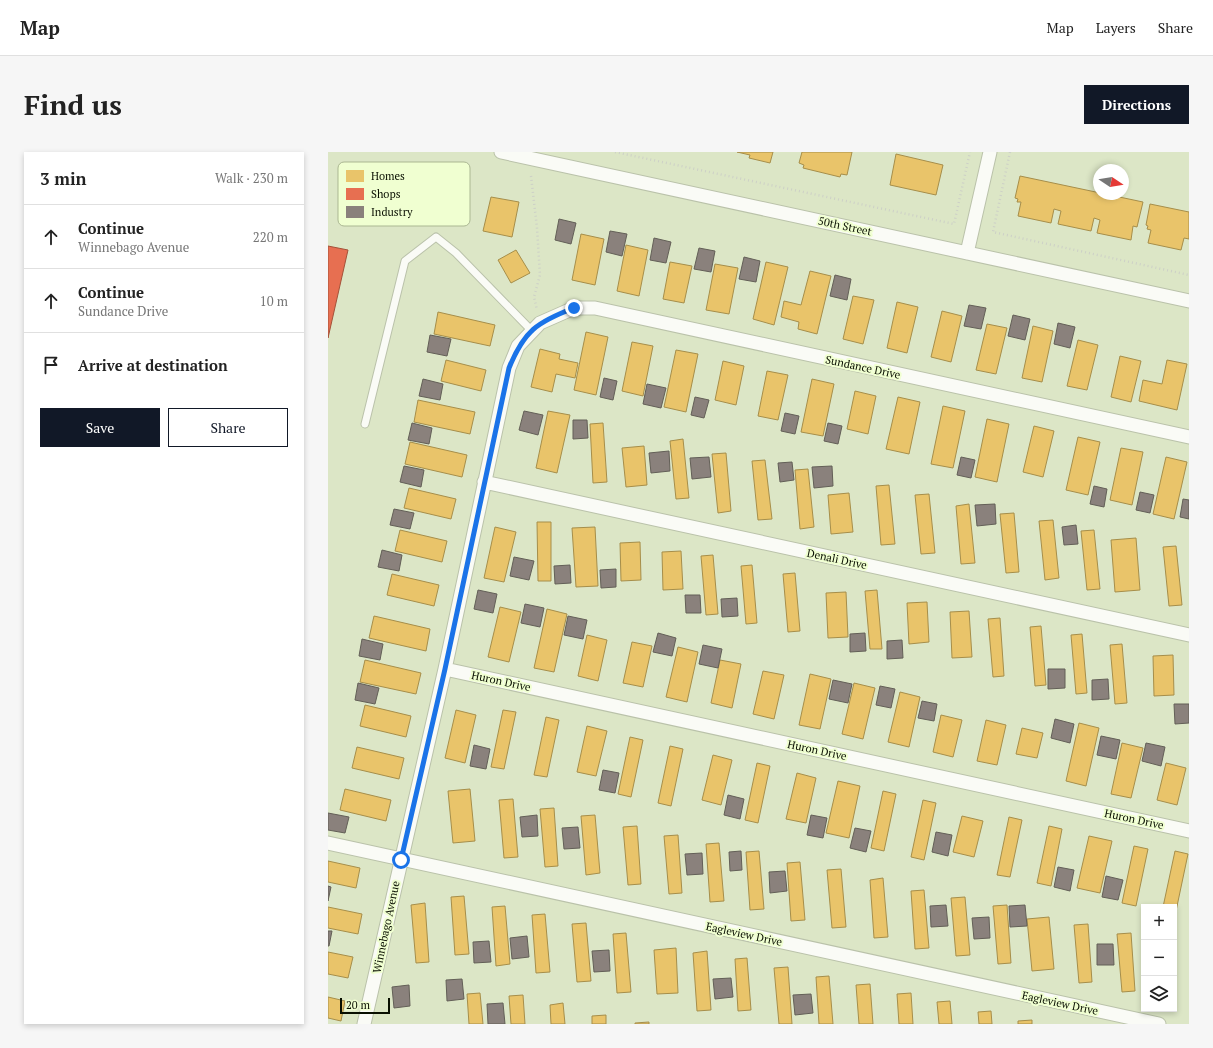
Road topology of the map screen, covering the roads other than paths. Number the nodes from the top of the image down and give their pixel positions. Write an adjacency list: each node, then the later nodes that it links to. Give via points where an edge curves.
1 (501, 152): 3 (street, 50th Street)
2 (990, 152): 3 (street)
3 (968, 253): 4 (street, 50th Street)
4 (1189, 301)
5 (536, 327): 6 (lane, via 436,237 405,261); 7 (street, Sundance Drive, via 574,308 595,308); 8 (street, Winnebago Avenue, via 518,346 509,368)
6 (365, 424)
7 (1189, 437)
8 (484, 482): 9 (street, Denali Drive); 10 (street, Winnebago Avenue)
9 (1189, 635)
10 (445, 669): 11 (street, Huron Drive); 13 (street, Winnebago Avenue)
11 (1189, 831)
12 (328, 843): 13 (street, Eagleview Drive)
13 (401, 860): 14 (street, Winnebago Avenue); 15 (street, Eagleview Drive)
14 (364, 1024)
15 (1159, 1024)

